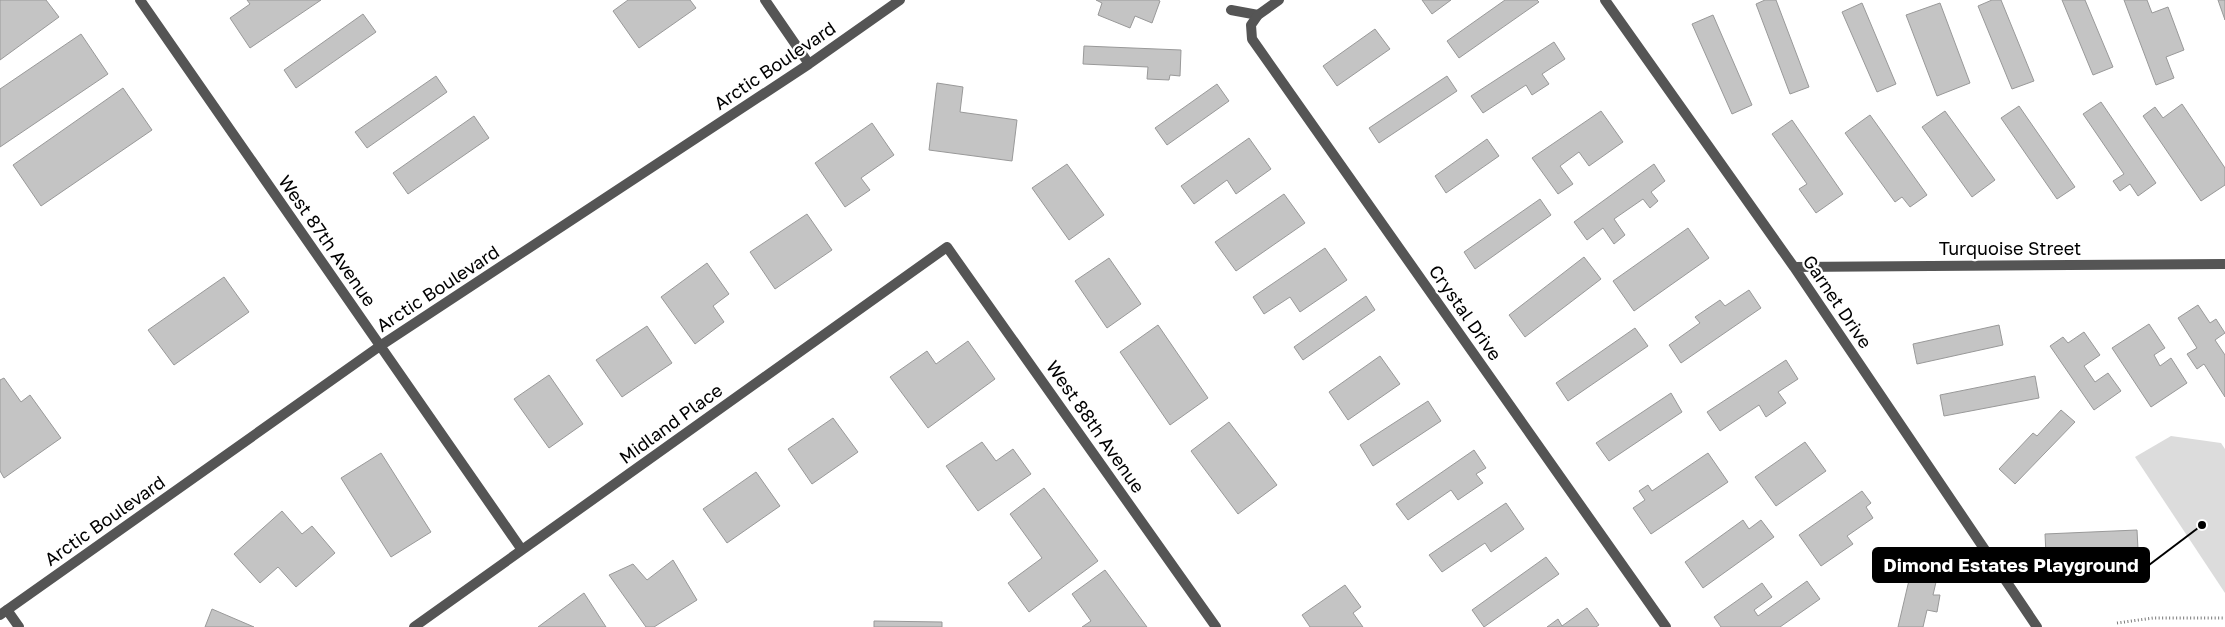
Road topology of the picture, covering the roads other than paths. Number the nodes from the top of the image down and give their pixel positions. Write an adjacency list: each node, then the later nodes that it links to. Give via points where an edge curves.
1 (140, 0): 12 (street, West 87th Avenue)
2 (765, 0): 8 (street)
3 (900, 0): 8 (street, Arctic Boulevard)
4 (1278, 0): 7 (street)
5 (1605, 0): 11 (street, Garnet Drive)
6 (1231, 10): 7 (street)
7 (1258, 14): 18 (street, Crystal Drive, via 1251,25 1252,39)
8 (809, 64): 12 (street, Arctic Boulevard)
9 (947, 247): 13 (street, Midland Place); 17 (street, West 88th Avenue)
10 (2225, 264): 11 (street, Turquoise Street)
11 (1794, 267): 19 (street, Garnet Drive)
12 (380, 346): 13 (street, West 87th Avenue); 14 (street, Arctic Boulevard)
13 (522, 550): 16 (street, Midland Place)
14 (4, 613): 15 (street)
15 (19, 627)
16 (414, 627)
17 (1216, 627)
18 (1666, 627)
19 (2037, 627)

